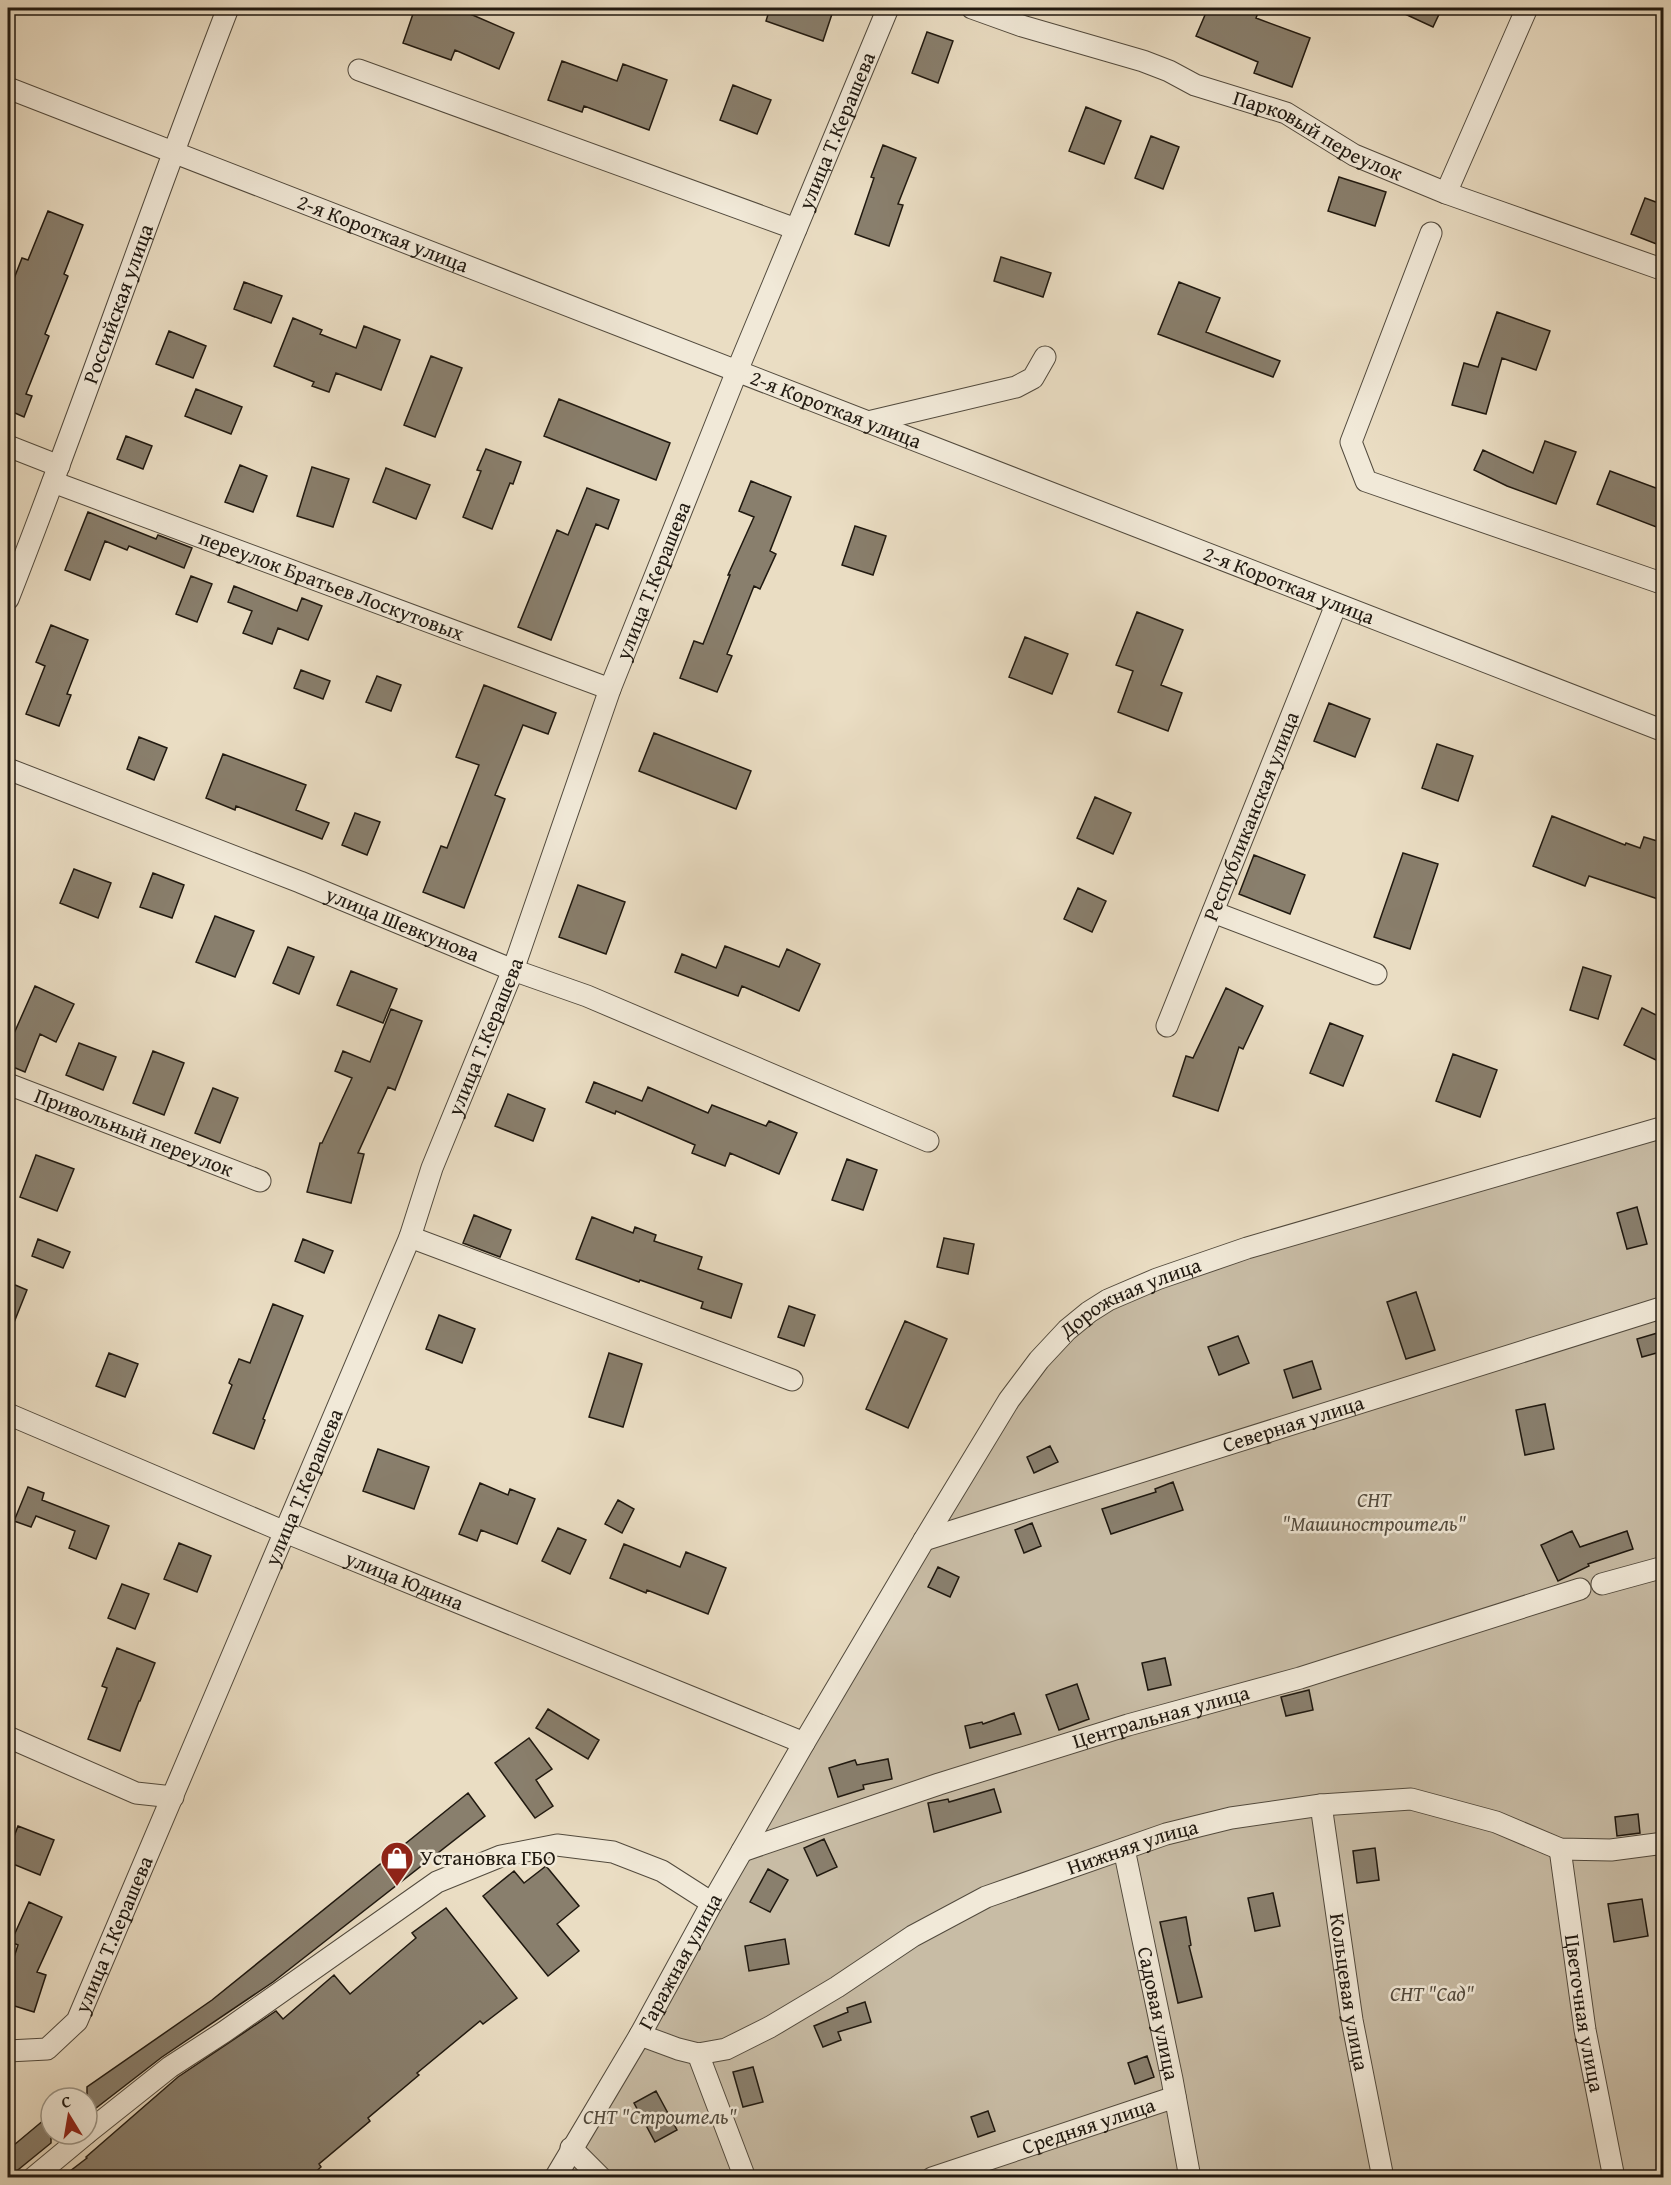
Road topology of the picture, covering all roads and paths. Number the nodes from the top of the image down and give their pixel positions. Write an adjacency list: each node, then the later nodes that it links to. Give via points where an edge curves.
1 (228, 8): 7 (street, Российская улица)
2 (888, 8): 9 (street, улица Т.Керашева)
3 (972, 8): 8 (street, Парковый переулок, via 1143,61 1195,85 1286,113 1354,155)
4 (1527, 8): 8 (street)
5 (359, 70): 9 (street)
6 (8, 88): 7 (street, 2-я Короткая улица)
7 (172, 153): 13 (street, 2-я Короткая улица); 16 (street, Российская улица)
8 (1446, 193): 11 (street, Парковый переулок)
9 (796, 229): 13 (street, улица Т.Керашева)
10 (1431, 232): 17 (street, via 1351,442 1366,481)
11 (1664, 270)
12 (1044, 357): 14 (street, via 1033,378 1016,387)
13 (737, 371): 14 (street, 2-я Короткая улица); 20 (street, улица Т.Керашева)
14 (868, 422): 19 (street, 2-я Короткая улица)
15 (8, 446): 16 (street, переулок Братьев Лоскутовых)
16 (56, 474): 18 (street, Российская улица); 20 (street, переулок Братьев Лоскутовых)
17 (1664, 584)
18 (8, 599)
19 (1336, 605): 21 (street, 2-я Короткая улица); 23 (street, Республиканская улица)
20 (610, 688): 24 (street, улица Т.Керашева)
21 (1664, 731)
22 (8, 769): 24 (street, улица Шевкунова)
23 (1213, 912): 25 (street); 26 (street, Республиканская улица)
24 (513, 970): 29 (street, улица Шевкунова, via 587,996); 31 (street, улица Т.Керашева, via 432,1168)
25 (1376, 974)
26 (1167, 1026)
27 (8, 1084): 30 (street, Привольный переулок)
28 (1664, 1128): 36 (street, Дорожная улица, via 1247,1248 1108,1300 1067,1330 1039,1360 1009,1400)
29 (928, 1141)
30 (260, 1181)
31 (410, 1237): 33 (street); 35 (street, улица Т.Керашева)
32 (1664, 1307): 36 (street, Северная улица)
33 (792, 1380)
34 (8, 1414): 35 (street, улица Юдина)
35 (285, 1532): 41 (street, улица Юдина); 42 (street, улица Т.Керашева)
36 (924, 1540): 41 (street, Дорожная улица)
37 (1664, 1567): 38 (street)
38 (1602, 1584)
39 (1580, 1589): 47 (street, Центральная улица, via 1300,1678 1128,1725 939,1784)
40 (8, 1737): 42 (street, via 136,1793)
41 (804, 1743): 47 (street, Гаражная улица)
42 (173, 1797): 50 (street, улица Т.Керашева, via 77,2021 47,2049)
43 (1321, 1805): 45 (street, Нижняя улица, via 1230,1818); 46 (street, Нижняя улица, via 1411,1799 1496,1822); 62 (street, Кольцевая улица, via 1352,2020)
44 (1664, 1843): 46 (street, Нижняя улица, via 1611,1851)
45 (1124, 1849): 51 (street, Нижняя улица, via 986,1897 913,1936 770,2027 726,2049); 52 (street, Садовая улица)
46 (1560, 1849): 63 (street, Цветочная улица, via 1585,2030)
47 (742, 1851): 48 (street, Гаражная улица)
48 (712, 1903): 49 (street, Гаражная улица); 53 (street, via 662,1871 613,1852 556,1845 501,1856 438,1882 170,2067)
49 (640, 2035): 51 (street, Нижняя улица); 55 (street, Гаражная улица)
50 (8, 2051)
51 (698, 2054): 59 (street)
52 (1175, 2097): 60 (street, Средняя улица); 61 (street, Садовая улица)
53 (99, 2124)
54 (72, 2146): 56 (street)
55 (572, 2148): 57 (street, Гаражная улица); 58 (street)
56 (33, 2178)
57 (555, 2178)
58 (601, 2178)
59 (745, 2178)
60 (932, 2178)
61 (1190, 2178)
62 (1383, 2178)
63 (1614, 2178)

